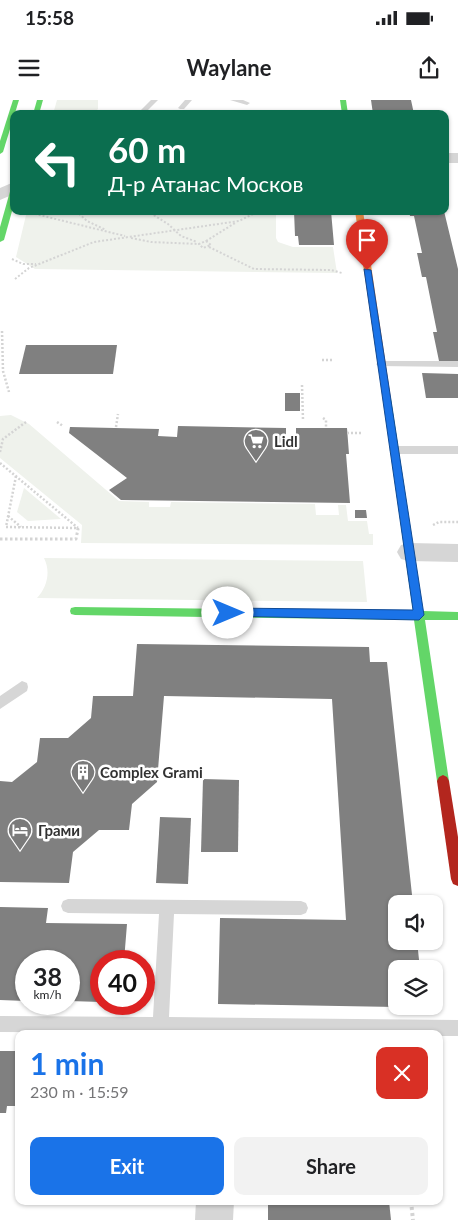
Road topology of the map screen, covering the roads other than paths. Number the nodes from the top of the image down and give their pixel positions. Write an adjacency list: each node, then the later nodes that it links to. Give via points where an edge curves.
1 (156, 100): 6 (lane)
2 (189, 100): 5 (lane)
3 (233, 100): 4 (lane)
4 (247, 103)
5 (182, 108)
6 (145, 110)
7 (10, 120): 8 (street)
8 (0, 152)
9 (10, 203): 11 (street)
10 (360, 215): 12 (street)
11 (0, 240)
12 (381, 364): 13 (lane); 14 (street)
13 (458, 364)
14 (394, 450): 15 (lane); 16 (street)
15 (458, 450)
16 (409, 552): 17 (street); 19 (street)
17 (458, 553)
18 (75, 611): 19 (street)
19 (419, 615): 20 (street); 23 (street)
20 (458, 616)
21 (22, 688): 22 (lane)
22 (0, 703)
23 (458, 879)
24 (68, 906): 25 (lane)
25 (167, 907): 26 (lane); 28 (lane)
26 (301, 908)
27 (0, 1024): 28 (lane)
28 (161, 1026): 29 (lane)
29 (458, 1028)
30 (215, 1205): 31 (street)
31 (214, 1220)

